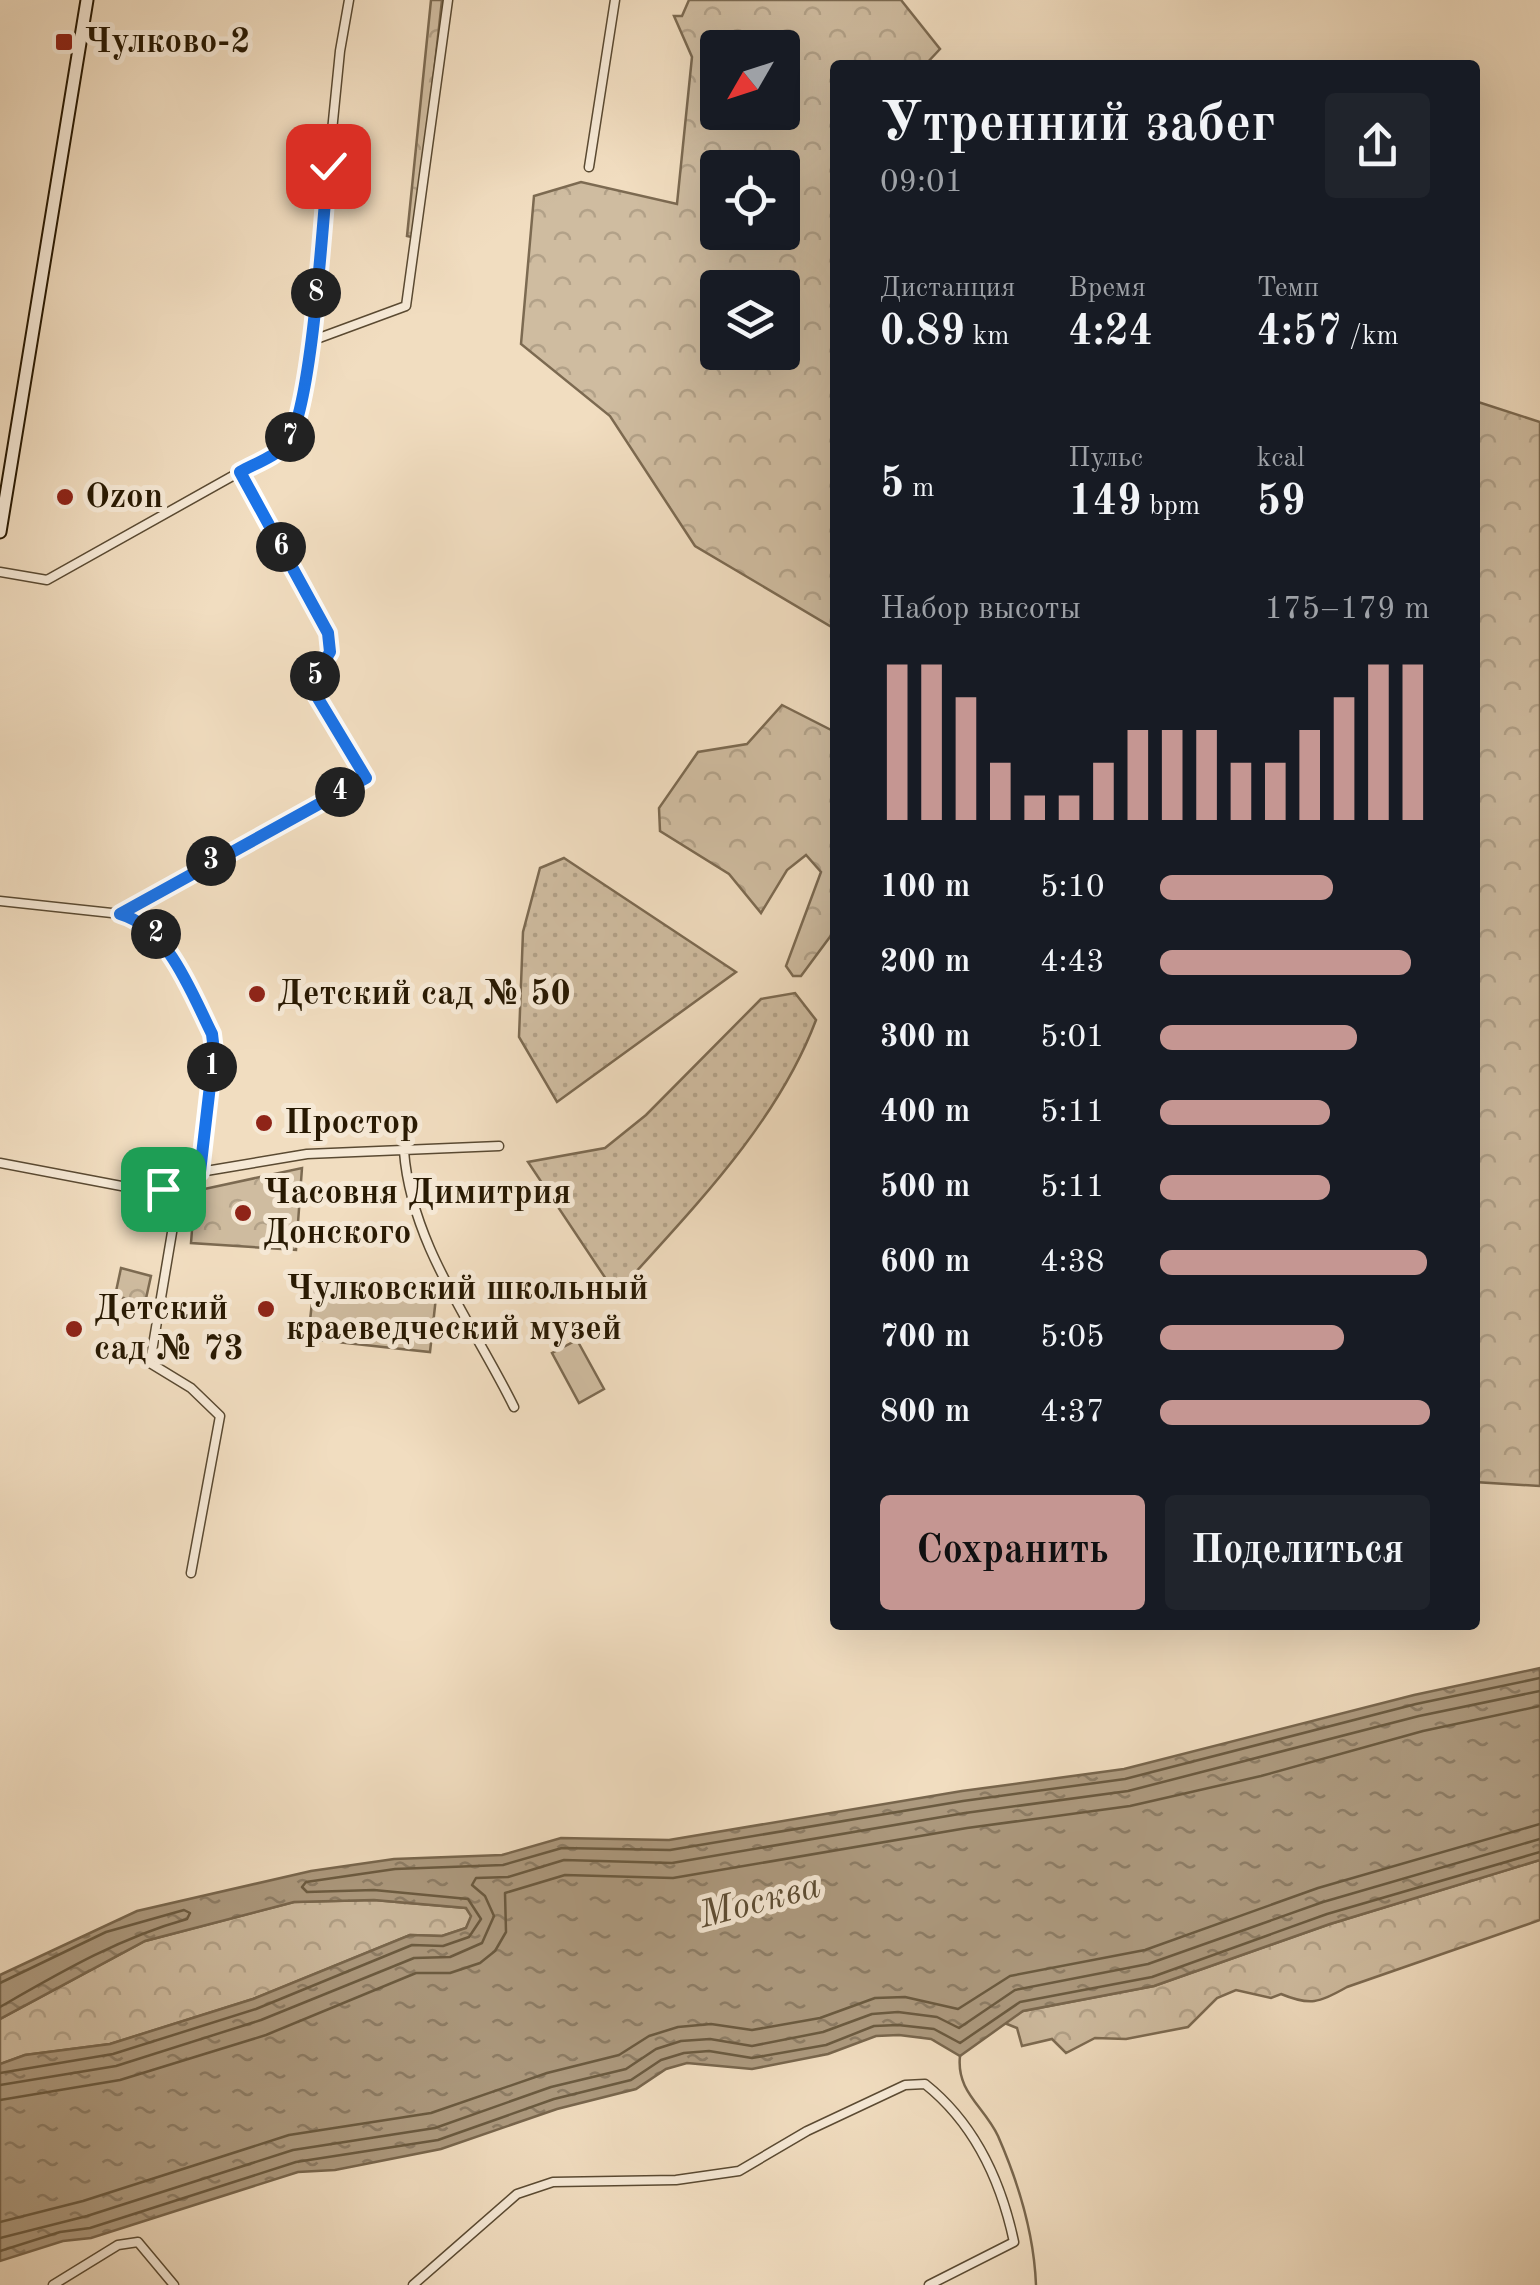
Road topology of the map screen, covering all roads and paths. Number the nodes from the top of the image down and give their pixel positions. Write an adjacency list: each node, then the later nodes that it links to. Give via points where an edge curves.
1 (87, 0): 8 (main road)
2 (350, 0): 6 (street)
3 (448, 0): 6 (street, via 406,306)
4 (615, 0): 5 (street)
5 (589, 167)
6 (310, 342): 7 (street, via 286,444)
7 (240, 472): 9 (street, via 47,580); 11 (street, via 328,633 330,652 310,685 366,778)
8 (0, 532)
9 (0, 572)
10 (0, 901): 11 (street)
11 (120, 914): 15 (street, via 156,933 212,1034)
12 (500, 1146): 13 (street)
13 (404, 1151): 15 (street, via 307,1154); 17 (street, via 406,1186 430,1253)
14 (0, 1164): 16 (street, via 137,1189 163,1189)
15 (200, 1172): 16 (street)
16 (181, 1179): 18 (street, via 150,1364 191,1388 220,1416)
17 (514, 1407)
18 (191, 1572)
19 (53, 2285): 20 (street, via 118,2244 138,2242)
20 (174, 2285)
21 (413, 2285): 22 (street, via 518,2194 535,2187 738,2171 905,2085 924,2084 950,2104 986,2155 1014,2242)
22 (929, 2285)

